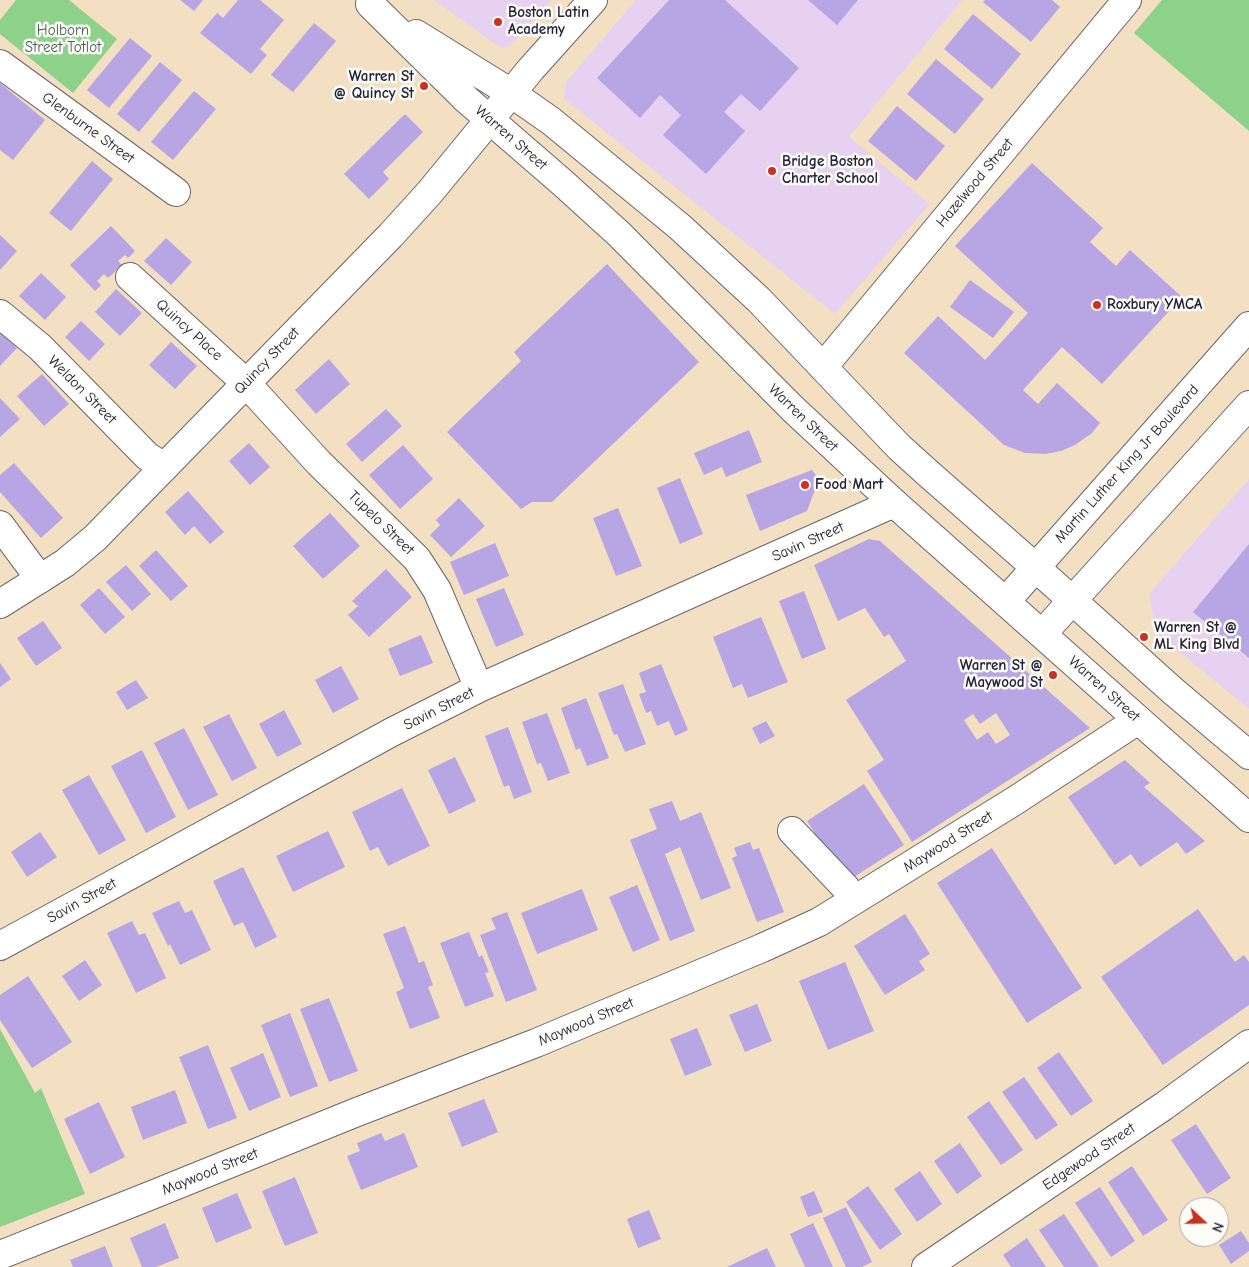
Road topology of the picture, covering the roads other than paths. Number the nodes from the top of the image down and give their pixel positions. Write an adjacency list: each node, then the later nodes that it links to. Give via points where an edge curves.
1 (593, 0): 5 (street, Quincy Street)
2 (1127, 0): 11 (street, Hazelwood Street)
3 (368, 2): 5 (street, Warren Street); 6 (street, Warren Street)
4 (0, 64): 7 (street, Glenburne Street)
5 (511, 93): 6 (street, Quincy Street); 11 (street, Warren Street, via 551,121 706,250)
6 (489, 120): 12 (street, Quincy Street, via 391,235); 15 (street, Warren Street, via 607,223 793,409)
7 (176, 192)
8 (130, 277): 12 (street, Quincy Place)
9 (0, 314): 14 (street, Weldon Street, via 40,348 147,456)
10 (1249, 326): 17 (street, Martin Luther King Jr Boulevard)
11 (823, 367): 17 (street, Warren Street, via 899,447)
12 (246, 383): 14 (street, Quincy Street); 23 (street, Tupelo Street, via 319,463 417,559 437,590)
13 (1249, 405): 20 (street)
14 (164, 467): 18 (street, Quincy Street, via 85,547)
15 (894, 504): 19 (street, Warren Street); 23 (street, Savin Street)
16 (0, 525): 18 (street)
17 (1035, 567): 19 (street, Martin Luther King Jr Boulevard); 20 (street, Warren Street)
18 (40, 579): 21 (street, Quincy Street)
19 (1006, 601): 22 (street, Warren Street)
20 (1073, 601): 22 (street); 25 (street, Warren Street)
21 (0, 604)
22 (1042, 634): 24 (street, Warren Street)
23 (479, 688): 29 (street, Savin Street, via 392,732)
24 (1138, 720): 26 (street, Warren Street); 28 (street, Maywood Street)
25 (1249, 755)
26 (1249, 818)
27 (792, 831): 28 (street)
28 (854, 900): 31 (street, Maywood Street, via 819,922 762,948 545,1039)
29 (0, 946)
30 (1249, 1044): 32 (street, Edgewood Street, via 1164,1106)
31 (0, 1255)
32 (926, 1267)

